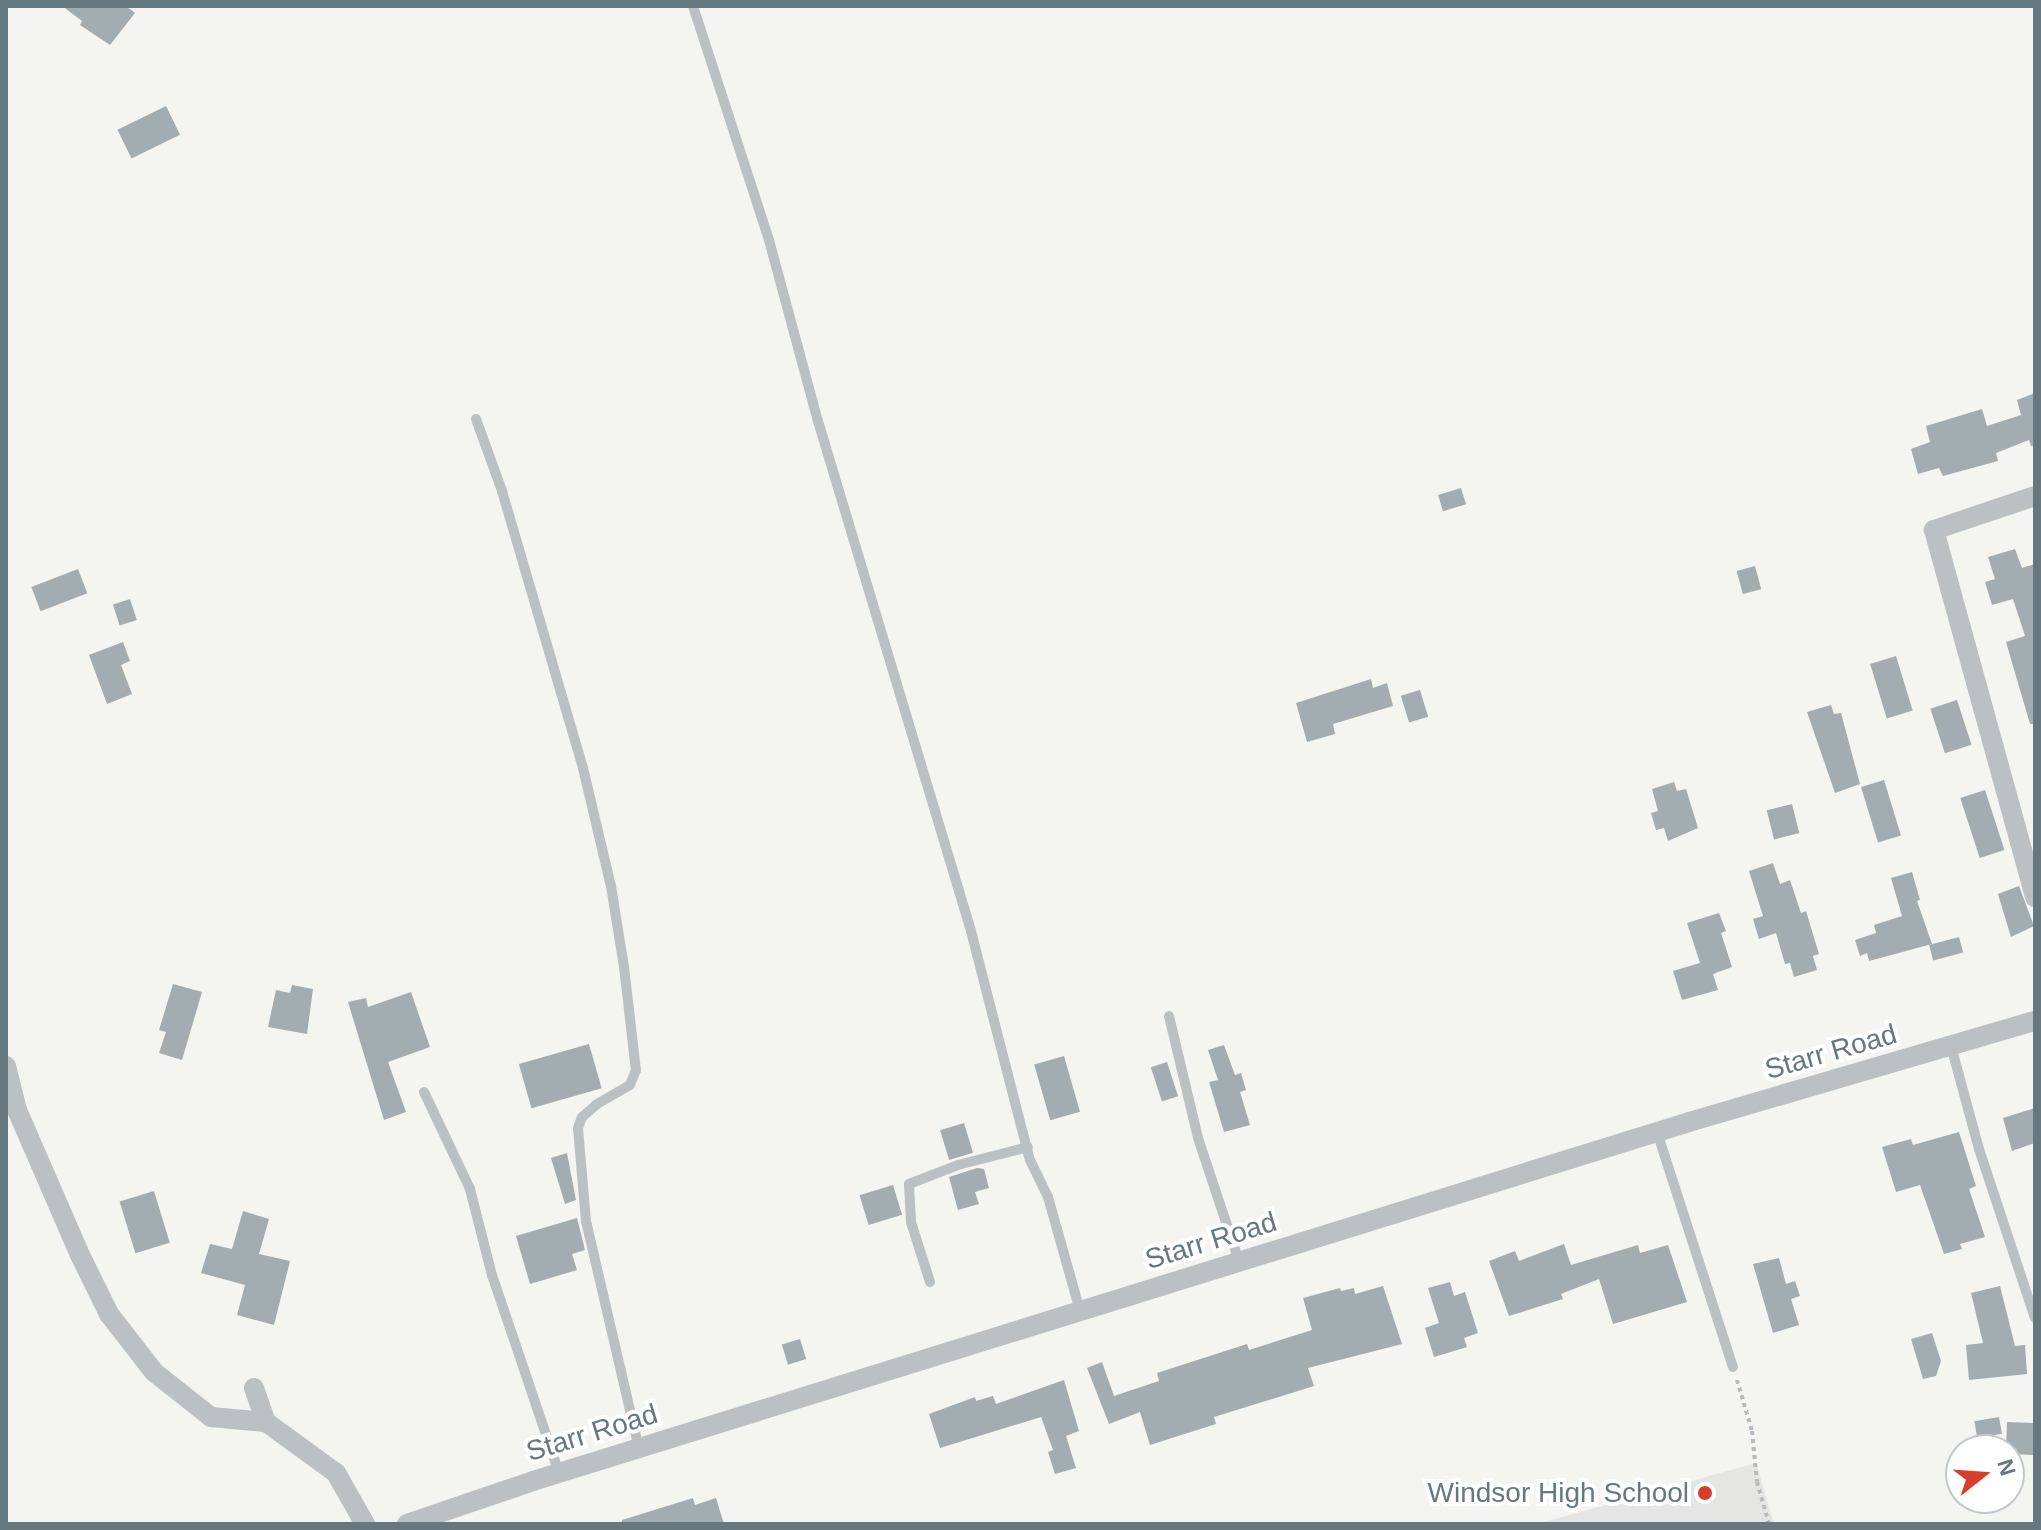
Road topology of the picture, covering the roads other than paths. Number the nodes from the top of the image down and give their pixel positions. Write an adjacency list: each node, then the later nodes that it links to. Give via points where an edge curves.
1 (693, 6): 11 (lane, via 769,240 971,931)
2 (476, 419): 19 (lane, via 583,768 622,954 636,1070 630,1085 589,1111 578,1128 586,1221)
3 (2035, 496): 4 (street, via 1934,530)
4 (2035, 897)
5 (1169, 1016): 12 (lane, via 1198,1138)
6 (2035, 1021): 7 (street, Starr Road)
7 (1951, 1046): 10 (street, Starr Road); 15 (lane)
8 (6, 1066): 18 (street, via 17,1110 109,1314 154,1372 211,1417)
9 (424, 1092): 20 (lane, via 470,1189 492,1275)
10 (1657, 1132): 12 (street, Starr Road); 16 (lane)
11 (1028, 1147): 13 (lane, via 909,1184 911,1222); 14 (lane)
12 (1239, 1261): 14 (street, Starr Road)
13 (930, 1282)
14 (1080, 1311): 19 (street, Starr Road)
15 (2035, 1318)
16 (1733, 1367)
17 (254, 1388): 18 (street)
18 (266, 1422): 21 (street, via 336,1473)
19 (639, 1448): 20 (street, Starr Road)
20 (559, 1473): 22 (street, Starr Road)
21 (365, 1524)
22 (407, 1524)

